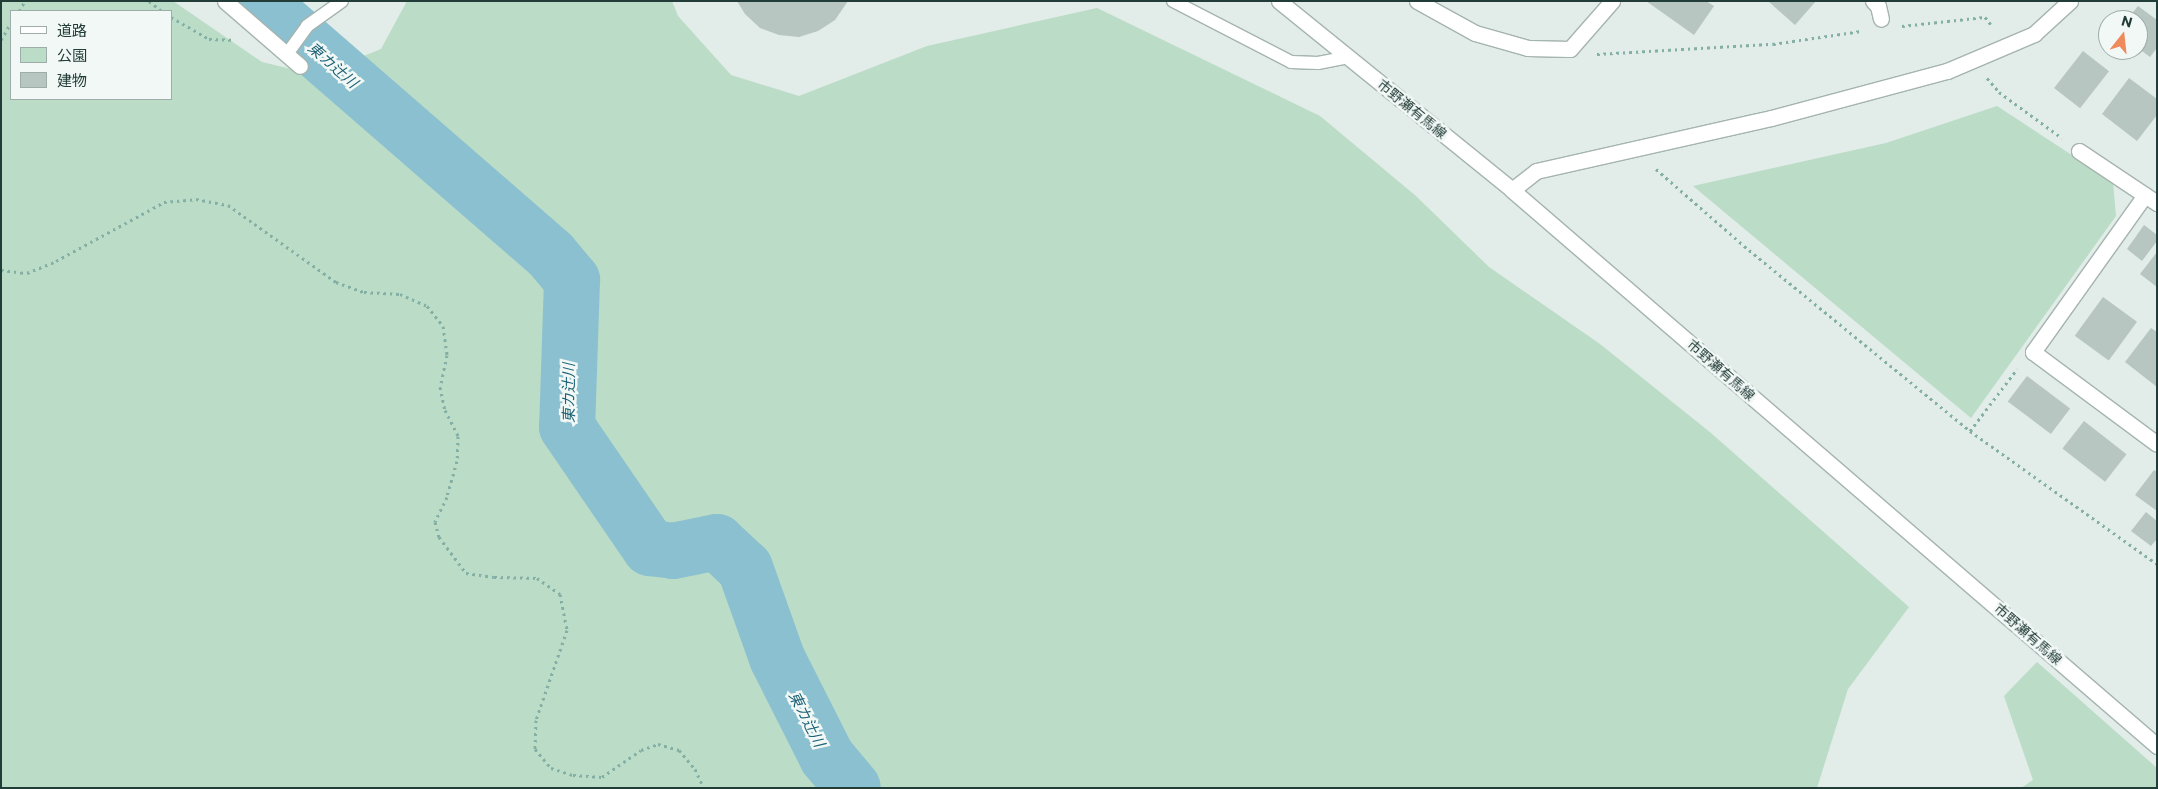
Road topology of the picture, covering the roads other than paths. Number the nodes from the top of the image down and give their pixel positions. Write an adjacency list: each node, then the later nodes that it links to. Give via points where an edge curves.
1 (225, 1): 10 (street)
2 (342, 1): 10 (lane, via 307,26)
3 (1173, 1): 11 (lane, via 1291,62 1318,63)
4 (1279, 1): 11 (street, 市野瀬有馬線)
5 (1417, 1): 6 (street, via 1475,32 1528,48 1570,49)
6 (1612, 1)
7 (1873, 1): 9 (street)
8 (2070, 1): 14 (street, via 2034,34 1947,70 1771,118 1536,171)
9 (1886, 23)
10 (286, 54): 12 (street)
11 (1348, 57): 14 (street, 市野瀬有馬線)
12 (300, 66)
13 (2080, 151): 15 (street)
14 (1512, 190): 17 (street, 市野瀬有馬線)
15 (2151, 199): 16 (street, via 2033,352)
16 (2157, 444)
17 (2157, 746)

